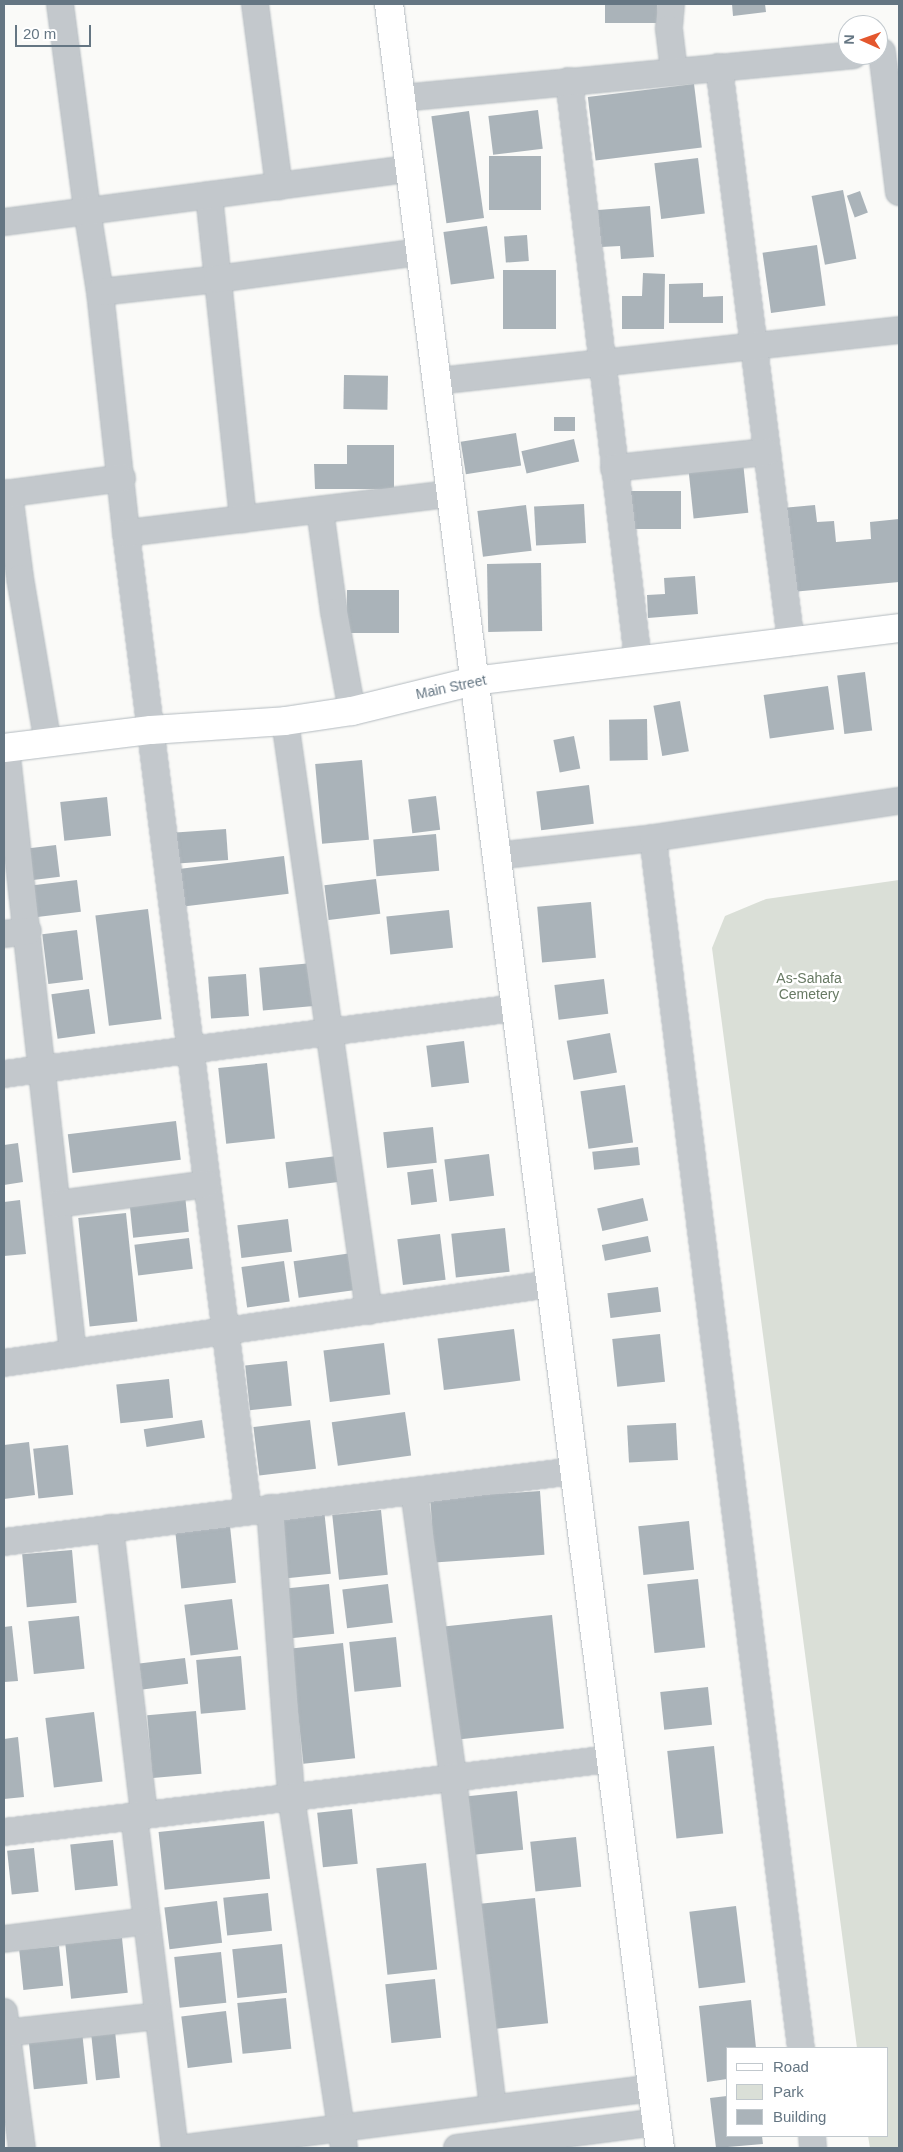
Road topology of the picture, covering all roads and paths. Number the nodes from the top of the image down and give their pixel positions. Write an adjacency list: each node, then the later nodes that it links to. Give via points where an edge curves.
1 (60, 4): 15 (street)
2 (255, 4): 12 (street)
3 (389, 4): 10 (street)
4 (670, 4): 8 (street, via 669,30)
5 (838, 56): 7 (street)
6 (887, 65): 13 (street)
7 (719, 67): 8 (street); 21 (street)
8 (674, 71): 9 (street)
9 (569, 81): 10 (street); 22 (street)
10 (400, 98): 11 (street)
11 (409, 169): 12 (street); 17 (street)
12 (279, 186): 14 (street)
13 (899, 192)
14 (209, 195): 15 (street); 18 (street)
15 (87, 210): 16 (street); 19 (street)
16 (4, 222)
17 (420, 252): 18 (street); 23 (street)
18 (217, 280): 19 (street); 30 (street)
19 (100, 292): 26 (street)
20 (899, 330): 21 (street)
21 (755, 347): 22 (street); 24 (street)
22 (602, 362): 23 (street); 25 (street)
23 (438, 381): 28 (street)
24 (768, 452): 25 (street); 34 (street)
25 (614, 468): 35 (street)
26 (122, 478): 27 (street); 31 (street)
27 (6, 493): 32 (street)
28 (449, 494): 29 (street); 36 (street)
29 (320, 510): 30 (street); 37 (street)
30 (243, 519): 31 (street)
31 (126, 533): 39 (street)
32 (12, 579): 40 (street)
33 (899, 634): 34 (street, Main Street)
34 (791, 643): 35 (street, Main Street)
35 (638, 660): 36 (street, Main Street)
36 (474, 680): 37 (street, Main Street); 44 (street)
37 (352, 711): 38 (street, Main Street)
38 (285, 721): 39 (street, Main Street); 47 (street)
39 (151, 730): 40 (street, Main Street); 48 (street)
40 (48, 743): 41 (street, Main Street)
41 (5, 748): 45 (street)
42 (899, 801): 43 (street)
43 (653, 838): 44 (street); 72 (street)
44 (496, 856): 46 (street)
45 (16, 932): 49 (street)
46 (516, 1008): 47 (street); 53 (street)
47 (329, 1033): 48 (street); 54 (street)
48 (192, 1051): 49 (street); 51 (street)
49 (44, 1069): 50 (street); 52 (street)
50 (4, 1074)
51 (207, 1184): 52 (street); 55 (street)
52 (58, 1204): 56 (street)
53 (550, 1284): 54 (street); 58 (street)
54 (369, 1311): 55 (street)
55 (224, 1331): 56 (street); 60 (street)
56 (73, 1353): 57 (street)
57 (4, 1364)
58 (574, 1471): 59 (street); 63 (street)
59 (414, 1491): 60 (street); 64 (street)
60 (259, 1510): 61 (street); 65 (street)
61 (110, 1528): 62 (street); 66 (street)
62 (4, 1542)
63 (610, 1759): 64 (street); 73 (street)
64 (453, 1777): 65 (street); 74 (street)
65 (291, 1797): 66 (street); 76 (street)
66 (139, 1815): 67 (street); 68 (street)
67 (4, 1832)
68 (147, 1922): 69 (street); 70 (street)
69 (4, 1939)
70 (158, 2016): 71 (street); 78 (street)
71 (5, 2026): 77 (street)
72 (801, 2047)
73 (652, 2088): 74 (street); 75 (street)
74 (492, 2109): 76 (street)
75 (658, 2135): 80 (street)
76 (342, 2138): 79 (street)
77 (22, 2148)
78 (174, 2148)
79 (185, 2148)
80 (457, 2148)

